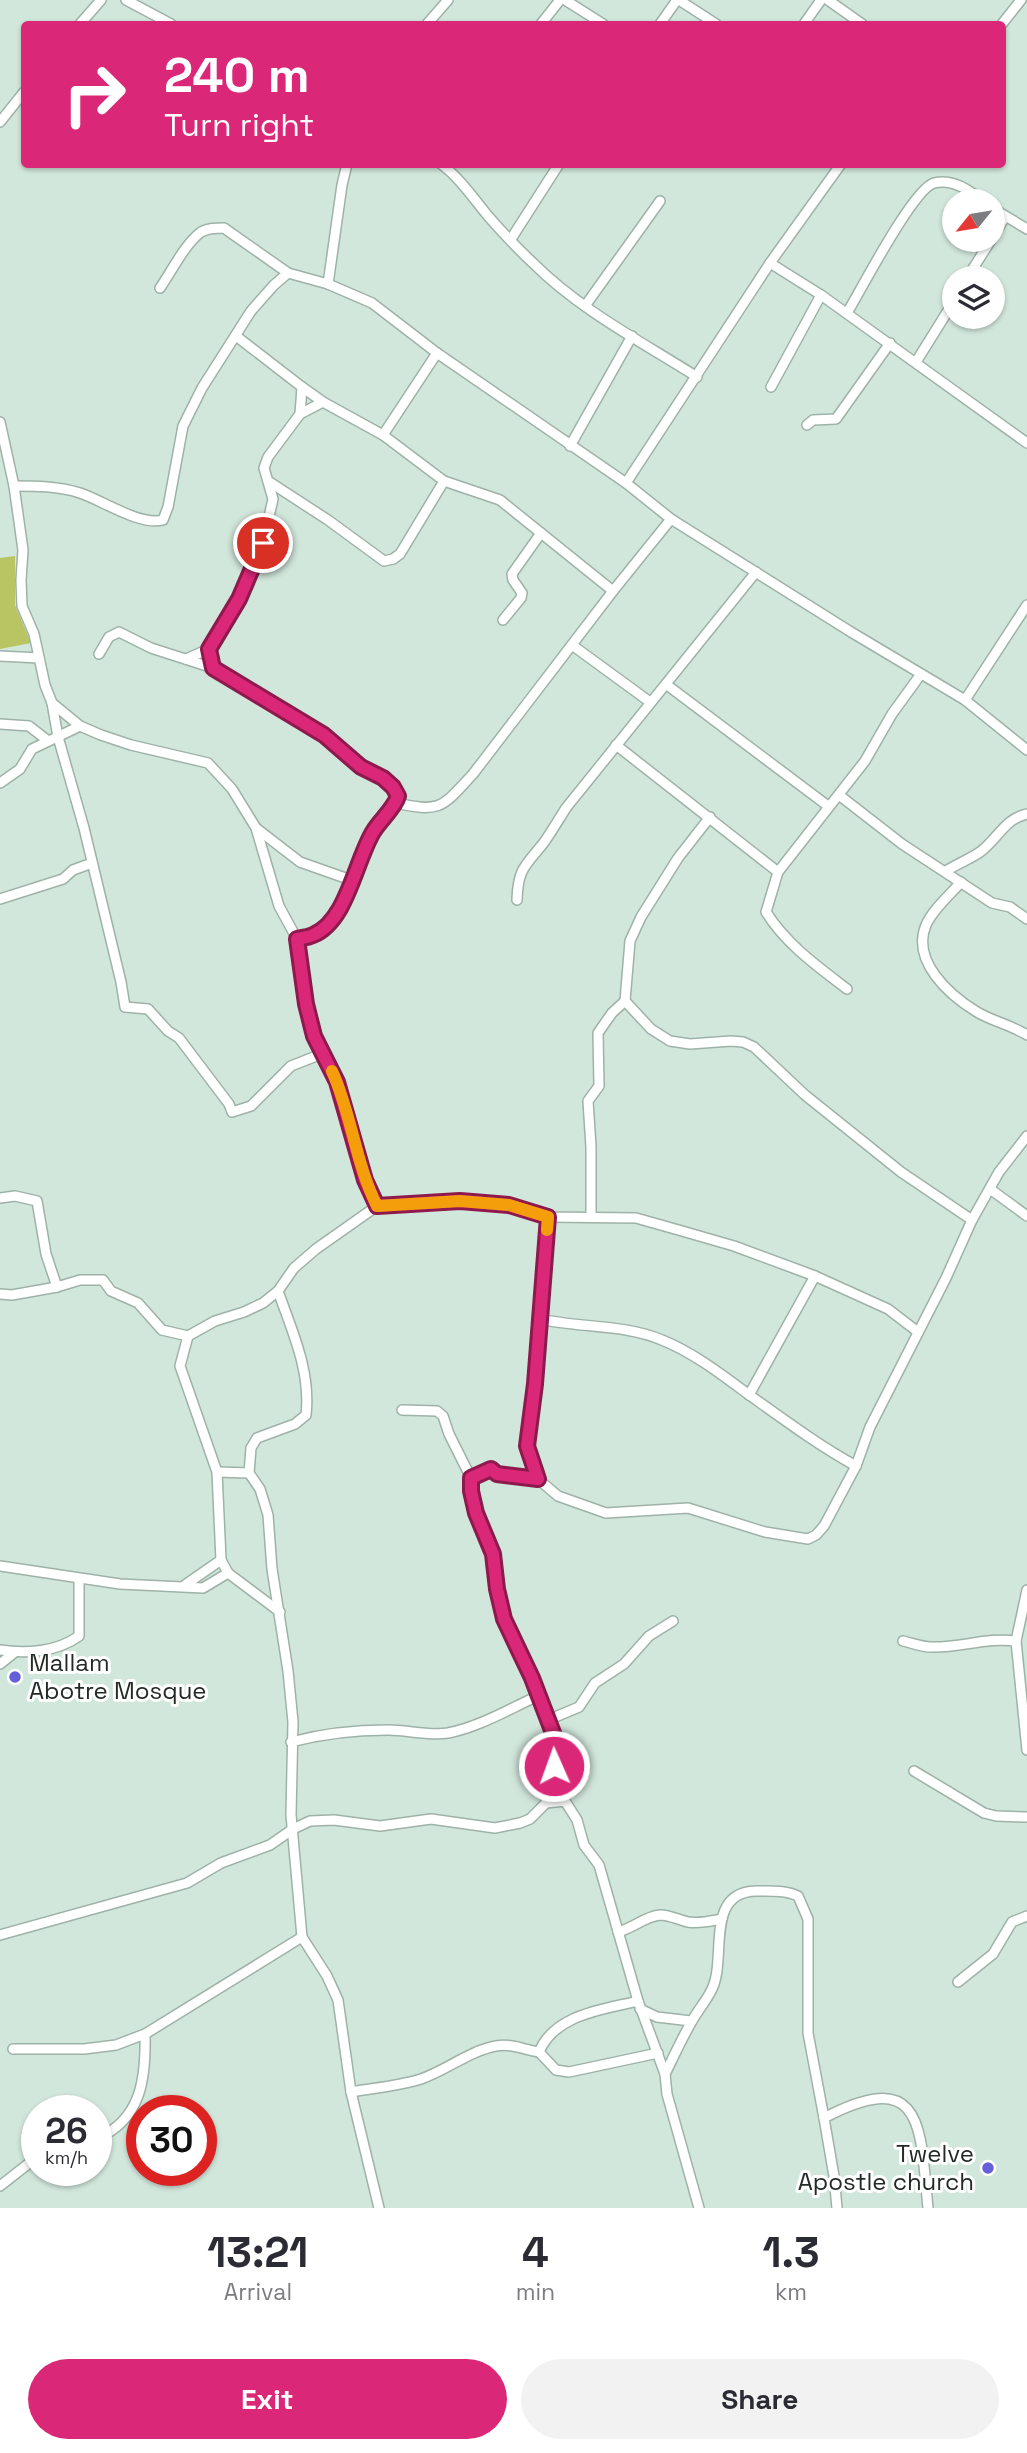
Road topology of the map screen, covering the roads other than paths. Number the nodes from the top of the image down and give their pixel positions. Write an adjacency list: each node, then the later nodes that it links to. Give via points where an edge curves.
1 (101, 0): 9 (street)
2 (126, 0): 10 (street)
3 (448, 0): 11 (street)
4 (563, 0): 12 (street); 13 (street)
5 (678, 0): 14 (street); 15 (street)
6 (821, 0): 16 (street)
7 (828, 0): 17 (street)
8 (1021, 0): 18 (street)
9 (83, 21)
10 (165, 21)
11 (430, 21)
12 (544, 21)
13 (598, 21)
14 (662, 21)
15 (711, 21)
16 (806, 21)
17 (858, 21)
18 (1004, 21)
19 (21, 96): 20 (street)
20 (0, 122)
21 (346, 168): 32 (street)
22 (445, 168): 29 (street)
23 (556, 168): 29 (street)
24 (838, 168): 30 (street)
25 (967, 189): 36 (street, via 937,182 928,186 911,206)
26 (660, 201): 35 (street)
27 (1005, 217): 28 (street)
28 (1027, 229)
29 (511, 239): 35 (street)
30 (770, 263): 34 (street); 43 (street)
31 (288, 273): 32 (street); 33 (street, via 224,228 212,228 201,232 187,248); 39 (street, via 251,310)
32 (328, 284): 41 (street, via 372,303)
33 (160, 288)
34 (821, 295): 36 (street); 45 (street)
35 (585, 306): 38 (street)
36 (847, 313): 40 (street)
37 (942, 320): 42 (street)
38 (632, 335): 43 (street); 52 (street)
39 (236, 337): 44 (street); 56 (street, via 183,426 163,520 148,520 80,493)
40 (890, 343): 42 (street); 49 (street, via 836,419 813,420)
41 (437, 353): 50 (street); 52 (street)
42 (916, 362): 51 (street)
43 (697, 377): 55 (street)
44 (302, 387): 46 (street); 47 (street)
45 (771, 387)
46 (323, 402): 47 (street); 50 (street)
47 (300, 414): 53 (street, via 268,457 264,468)
48 (0, 422): 56 (street)
49 (807, 425)
50 (383, 435): 54 (street)
51 (1027, 443)
52 (570, 446): 55 (street)
53 (268, 481): 54 (street, via 384,561 400,554); 64 (street, via 273,499 263,543 239,599)
54 (444, 481): 58 (street, via 500,500)
55 (626, 483): 57 (street)
56 (14, 486): 67 (street, via 23,550 22,606)
57 (671, 519): 59 (street); 60 (street)
58 (541, 533): 60 (street); 62 (street, via 512,574 522,593)
59 (756, 572): 70 (street); 71 (street)
60 (613, 591): 63 (street)
61 (1027, 605): 72 (street)
62 (503, 620)
63 (572, 645): 73 (street); 83 (street, via 447,802 427,810)
64 (209, 649): 68 (street); 69 (street)
65 (99, 654): 68 (street, via 108,637 119,632)
66 (0, 656): 67 (street)
67 (39, 658): 74 (street)
68 (186, 659): 69 (street)
69 (213, 668): 83 (street, via 324,735 361,767 383,778 398,796)
70 (921, 674): 72 (street); 82 (street)
71 (667, 685): 73 (street); 84 (street)
72 (965, 700): 80 (street)
73 (650, 702): 79 (street)
74 (52, 703): 76 (street); 77 (street)
75 (0, 724): 78 (street, via 29,726)
76 (80, 726): 77 (street); 87 (street, via 131,745 208,763 232,789)
77 (58, 737): 78 (street); 88 (street)
78 (47, 740): 81 (street)
79 (616, 746): 86 (street); 94 (street, via 523,867)
80 (1027, 750)
81 (0, 783)
82 (839, 795): 84 (street); 89 (street)
83 (396, 803): 91 (street, via 372,834)
84 (828, 806): 90 (street)
85 (1027, 814): 89 (street, via 1004,825 979,853)
86 (710, 817): 90 (street); 98 (street, via 641,917 630,941)
87 (256, 828): 91 (street, via 300,862); 96 (street, via 279,906)
88 (92, 863): 93 (street, via 63,879); 100 (street, via 125,1007 148,1009 179,1038 232,1112 251,1106 291,1066)
89 (946, 871): 92 (street)
90 (778, 872): 97 (street, via 766,912 813,964)
91 (351, 880): 96 (street, via 343,903 327,926)
92 (961, 882): 95 (street); 99 (street, via 926,926 927,965 978,1013)
93 (0, 898)
94 (517, 901)
95 (1027, 919)
96 (297, 939): 100 (street, via 306,1004 314,1036)
97 (847, 989)
98 (625, 1001): 105 (street, via 598,1033 599,1086 587,1101); 108 (street, via 651,1029 670,1041 731,1041 754,1047 805,1095 901,1172)
99 (1027, 1035)
100 (324, 1053): 104 (street)
101 (1027, 1136): 102 (street)
102 (990, 1189): 106 (street); 108 (street)
103 (0, 1198): 110 (street, via 37,1201)
104 (377, 1206): 107 (street, via 460,1201 509,1205); 111 (street, via 316,1249 294,1268)
105 (591, 1216): 107 (street); 109 (street, via 636,1218 734,1246)
106 (1027, 1216)
107 (548, 1217): 113 (street)
108 (972, 1220): 114 (street)
109 (815, 1276): 114 (street, via 888,1309); 116 (street)
110 (57, 1287): 112 (street); 115 (street, via 103,1280 111,1291 138,1303 162,1330)
111 (278, 1291): 115 (street, via 263,1303); 120 (street, via 304,1366 306,1415 257,1438 251,1448)
112 (0, 1294)
113 (540, 1319): 116 (street, via 628,1330 660,1339); 122 (street, via 527,1446)
114 (918, 1332): 118 (street, via 870,1427)
115 (188, 1336): 119 (street, via 180,1366)
116 (749, 1395): 118 (street)
117 (402, 1410): 121 (street, via 437,1411 443,1416)
118 (856, 1466): 122 (street, via 824,1527 808,1539 765,1532 688,1508 606,1513 558,1496)
119 (216, 1472): 120 (street); 123 (street)
120 (249, 1473): 129 (street, via 268,1515)
121 (471, 1478): 122 (street, via 491,1469 497,1474); 136 (street, via 476,1513 493,1554 504,1619)
122 (538, 1479)
123 (221, 1560): 125 (street); 127 (street)
124 (0, 1566): 126 (street)
125 (228, 1573): 127 (street, via 203,1588); 129 (street)
126 (79, 1579): 127 (street); 134 (street, via 79,1636 58,1647)
127 (185, 1586)
128 (1027, 1590): 132 (street)
129 (280, 1612): 138 (street, via 293,1722)
130 (673, 1621): 137 (street, via 595,1683 579,1707)
131 (903, 1641): 132 (street, via 928,1647)
132 (1016, 1641): 139 (street)
133 (0, 1650): 134 (street)
134 (15, 1652): 135 (street)
135 (0, 1664)
136 (538, 1696): 137 (street); 138 (street, via 446,1733 319,1734)
137 (548, 1720): 141 (street, via 558,1746)
138 (291, 1742): 143 (street)
139 (1027, 1750)
140 (915, 1771): 142 (street, via 984,1813)
141 (546, 1804): 143 (street, via 530,1819 508,1827 431,1819 380,1826 310,1821); 146 (street, via 565,1801 573,1811 583,1845 599,1865)
142 (1027, 1817)
143 (293, 1829): 147 (street, via 270,1845 221,1863 187,1883); 148 (street)
144 (1027, 1916): 149 (street, via 1012,1922 993,1954)
145 (722, 1919): 146 (street, via 688,1922 661,1915); 151 (street, via 713,1988); 158 (street, via 727,1905 749,1891 798,1896 808,1919 808,2033)
146 (618, 1932): 150 (street)
147 (0, 1935)
148 (302, 1937): 152 (street); 157 (street, via 338,2000)
149 (958, 1982)
150 (639, 2005): 151 (street, via 657,2017); 154 (street, via 566,2021 545,2038); 155 (street)
151 (691, 2021): 156 (street)
152 (145, 2034): 153 (street, via 106,2047); 159 (street, via 146,2067 136,2101)
153 (13, 2049)
154 (539, 2052): 155 (street, via 556,2070 569,2072); 157 (street, via 497,2045 421,2079)
155 (658, 2053): 156 (street)
156 (665, 2074): 163 (street)
157 (351, 2092): 162 (street)
158 (824, 2118): 164 (street); 165 (street, via 852,2104 879,2098 907,2107 919,2131)
159 (112, 2130)
160 (21, 2170): 161 (street)
161 (0, 2186)
162 (379, 2208)
163 (699, 2208)
164 (837, 2208)
165 (928, 2208)

